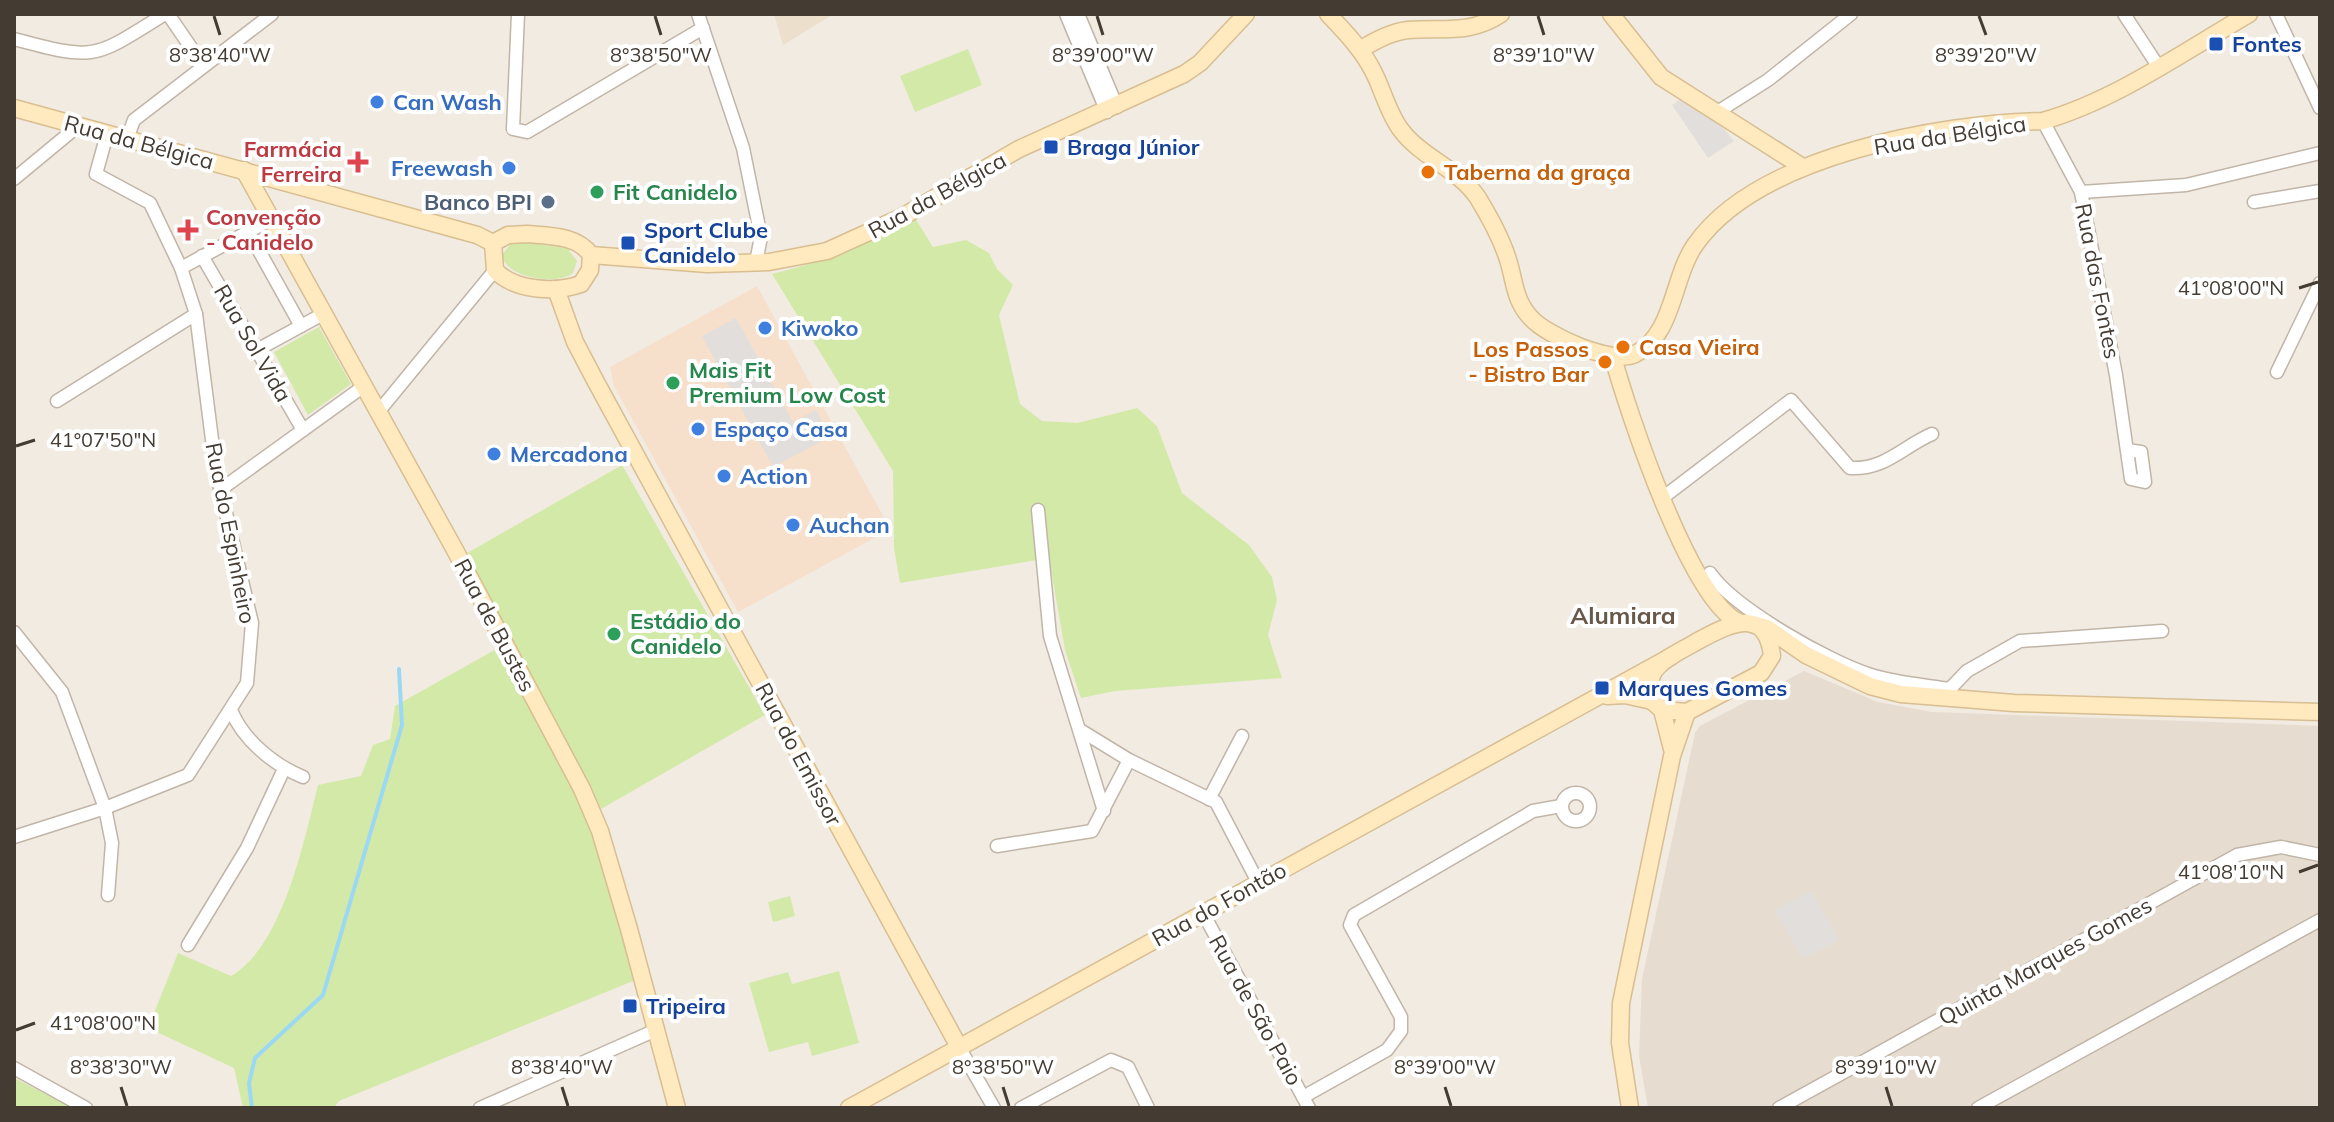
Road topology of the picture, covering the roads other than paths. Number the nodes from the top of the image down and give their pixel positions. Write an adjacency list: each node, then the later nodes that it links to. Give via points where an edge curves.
1 (166, 14): 16 (street, via 109,49 87,55); 18 (street)
2 (272, 14): 18 (street)
3 (518, 14): 15 (street, via 513,129 527,132)
4 (698, 14): 15 (street)
5 (1066, 14): 22 (street)
6 (1078, 14): 22 (street)
7 (1328, 14): 17 (main road)
8 (1501, 14): 17 (main road, via 1460,31 1390,34)
9 (1611, 14): 23 (main road, via 1661,77)
10 (1851, 14): 23 (street, via 1768,80)
11 (2124, 14): 19 (street)
12 (2249, 14): 19 (main road, Rua da Bélgica)
13 (2276, 14): 21 (street)
14 (1244, 15): 22 (main road, Rua da Bélgica, via 1200,63)
15 (703, 28): 40 (street, via 743,148 761,237)
16 (14, 39)
17 (1360, 50): 49 (main road, via 1399,128 1479,199 1505,254 1514,291 1532,320)
18 (203, 65): 27 (street, via 134,120)
19 (2158, 66): 24 (main road, Rua da Bélgica, via 2103,98)
20 (14, 108): 25 (main road, Rua da Bélgica)
21 (2320, 108)
22 (1112, 110): 40 (main road, Rua da Bélgica, via 1019,149 851,243 792,259)
23 (1719, 111): 29 (main road)
24 (2043, 121): 29 (main road, Rua da Bélgica, via 1900,139); 33 (street, Rua das Fontes)
25 (78, 126): 26 (main road, Rua da Bélgica); 31 (street)
26 (107, 134): 27 (main road, Rua da Bélgica); 41 (street, Rua do Espinheiro, via 96,174 150,203)
27 (127, 139): 30 (main road, Rua da Bélgica)
28 (2320, 153): 33 (street, via 2186,185)
29 (1801, 166): 49 (main road, Rua da Bélgica, via 1707,230 1678,278 1659,332 1642,350)
30 (244, 170): 35 (main road, Rua de Bustes); 37 (main road, Rua da Bélgica)
31 (14, 179)
32 (2320, 191): 34 (street)
33 (2081, 192): 56 (street, Rua das Fontes)
34 (2254, 202)
35 (270, 220): 36 (street); 46 (main road, Rua de Bustes)
36 (248, 231): 39 (street); 47 (street)
37 (493, 243): 38 (main road, Rua da Bélgica, via 527,234 580,242); 42 (main road)
38 (591, 255): 40 (main road, Rua da Bélgica, via 707,264); 44 (main road, via 581,284)
39 (202, 256): 41 (street); 48 (street, Rua Sol Vida)
40 (756, 262)
41 (181, 268): 45 (street, Rua do Espinheiro)
42 (495, 270): 44 (main road, via 515,284); 53 (street)
43 (2320, 283): 50 (street)
44 (556, 289): 94 (main road, Rua do Emissor, via 596,382)
45 (196, 314): 52 (street); 57 (street, Rua do Espinheiro)
46 (323, 314): 47 (street); 51 (main road, Rua de Bustes)
47 (301, 326): 48 (street)
48 (257, 350): 54 (street, Rua Sol Vida)
49 (1613, 357): 58 (main road)
50 (2277, 372)
51 (364, 386): 53 (main road, Rua de Bustes); 54 (street)
52 (57, 401)
53 (379, 411): 93 (main road, Rua de Bustes, via 582,789 600,831)
54 (303, 430): 57 (street)
55 (1932, 434): 58 (street, via 1903,447 1896,458 1868,469 1850,468 1791,400)
56 (2127, 450)
57 (220, 490): 72 (street, Rua do Espinheiro, via 252,623 247,683)
58 (1661, 499): 61 (main road)
59 (1038, 510): 75 (street, via 1050,636)
60 (1710, 573): 69 (street, via 1737,602 1825,654 1870,675)
61 (1712, 600): 62 (main road); 65 (main road)
62 (1745, 623): 65 (main road, Rua do Fontão); 66 (main road, via 1767,628); 68 (main road, via 1770,643 1770,661)
63 (2162, 631): 69 (street, via 2020,641 1967,671)
64 (14, 632): 83 (street, via 62,692)
65 (1703, 639): 67 (main road, Rua do Fontão)
66 (1806, 655): 68 (main road); 69 (main road, via 1870,686 1901,694)
67 (1672, 656): 70 (main road, Rua do Fontão); 71 (main road, via 1654,671 1650,682)
68 (1761, 673): 73 (main road)
69 (1946, 694): 74 (main road)
70 (1590, 702): 71 (main road, Rua do Fontão, via 1625,695); 88 (main road, Rua do Fontão)
71 (1657, 706): 73 (main road, Rua do Fontão); 77 (main road)
72 (231, 710): 79 (street, via 239,728); 83 (street, Rua do Espinheiro, via 188,775)
73 (1687, 712): 77 (main road)
74 (2320, 712)
75 (1080, 730): 78 (street); 84 (street)
76 (1242, 736): 81 (street)
77 (1672, 756): 104 (main road, via 1621,1003 1620,1043)
78 (1129, 760): 81 (street); 84 (street)
79 (284, 769): 80 (street); 92 (street, via 247,848)
80 (303, 777)
81 (1209, 799): 88 (street, via 1216,802)
82 (1561, 806): 96 (street, via 1533,811 1354,915 1350,925 1401,1017 1401,1031 1387,1050)
83 (105, 808): 85 (street, Rua do Espinheiro); 89 (street, via 112,843)
84 (1104, 811): 86 (street, via 1092,831)
85 (14, 837)
86 (997, 846)
87 (2320, 855): 105 (street, Quinta Marques Gomes, via 2281,847 2237,855)
88 (1258, 882): 90 (main road, Rua do Fontão)
89 (108, 895)
90 (1203, 913): 94 (main road, Rua do Fontão); 96 (street, Rua de São Paio)
91 (2320, 920): 106 (street)
92 (188, 945)
93 (656, 1030): 98 (street); 99 (main road, Rua de Bustes)
94 (959, 1047): 100 (main road, Rua do Fontão); 101 (street)
95 (14, 1068): 97 (street)
96 (1306, 1102)
97 (86, 1108)
98 (480, 1108)
99 (677, 1108)
100 (849, 1108)
101 (994, 1108)
102 (1021, 1108): 103 (street, via 1111,1060 1128,1067)
103 (1148, 1108)
104 (1630, 1108)
105 (1779, 1108)
106 (1978, 1108)

